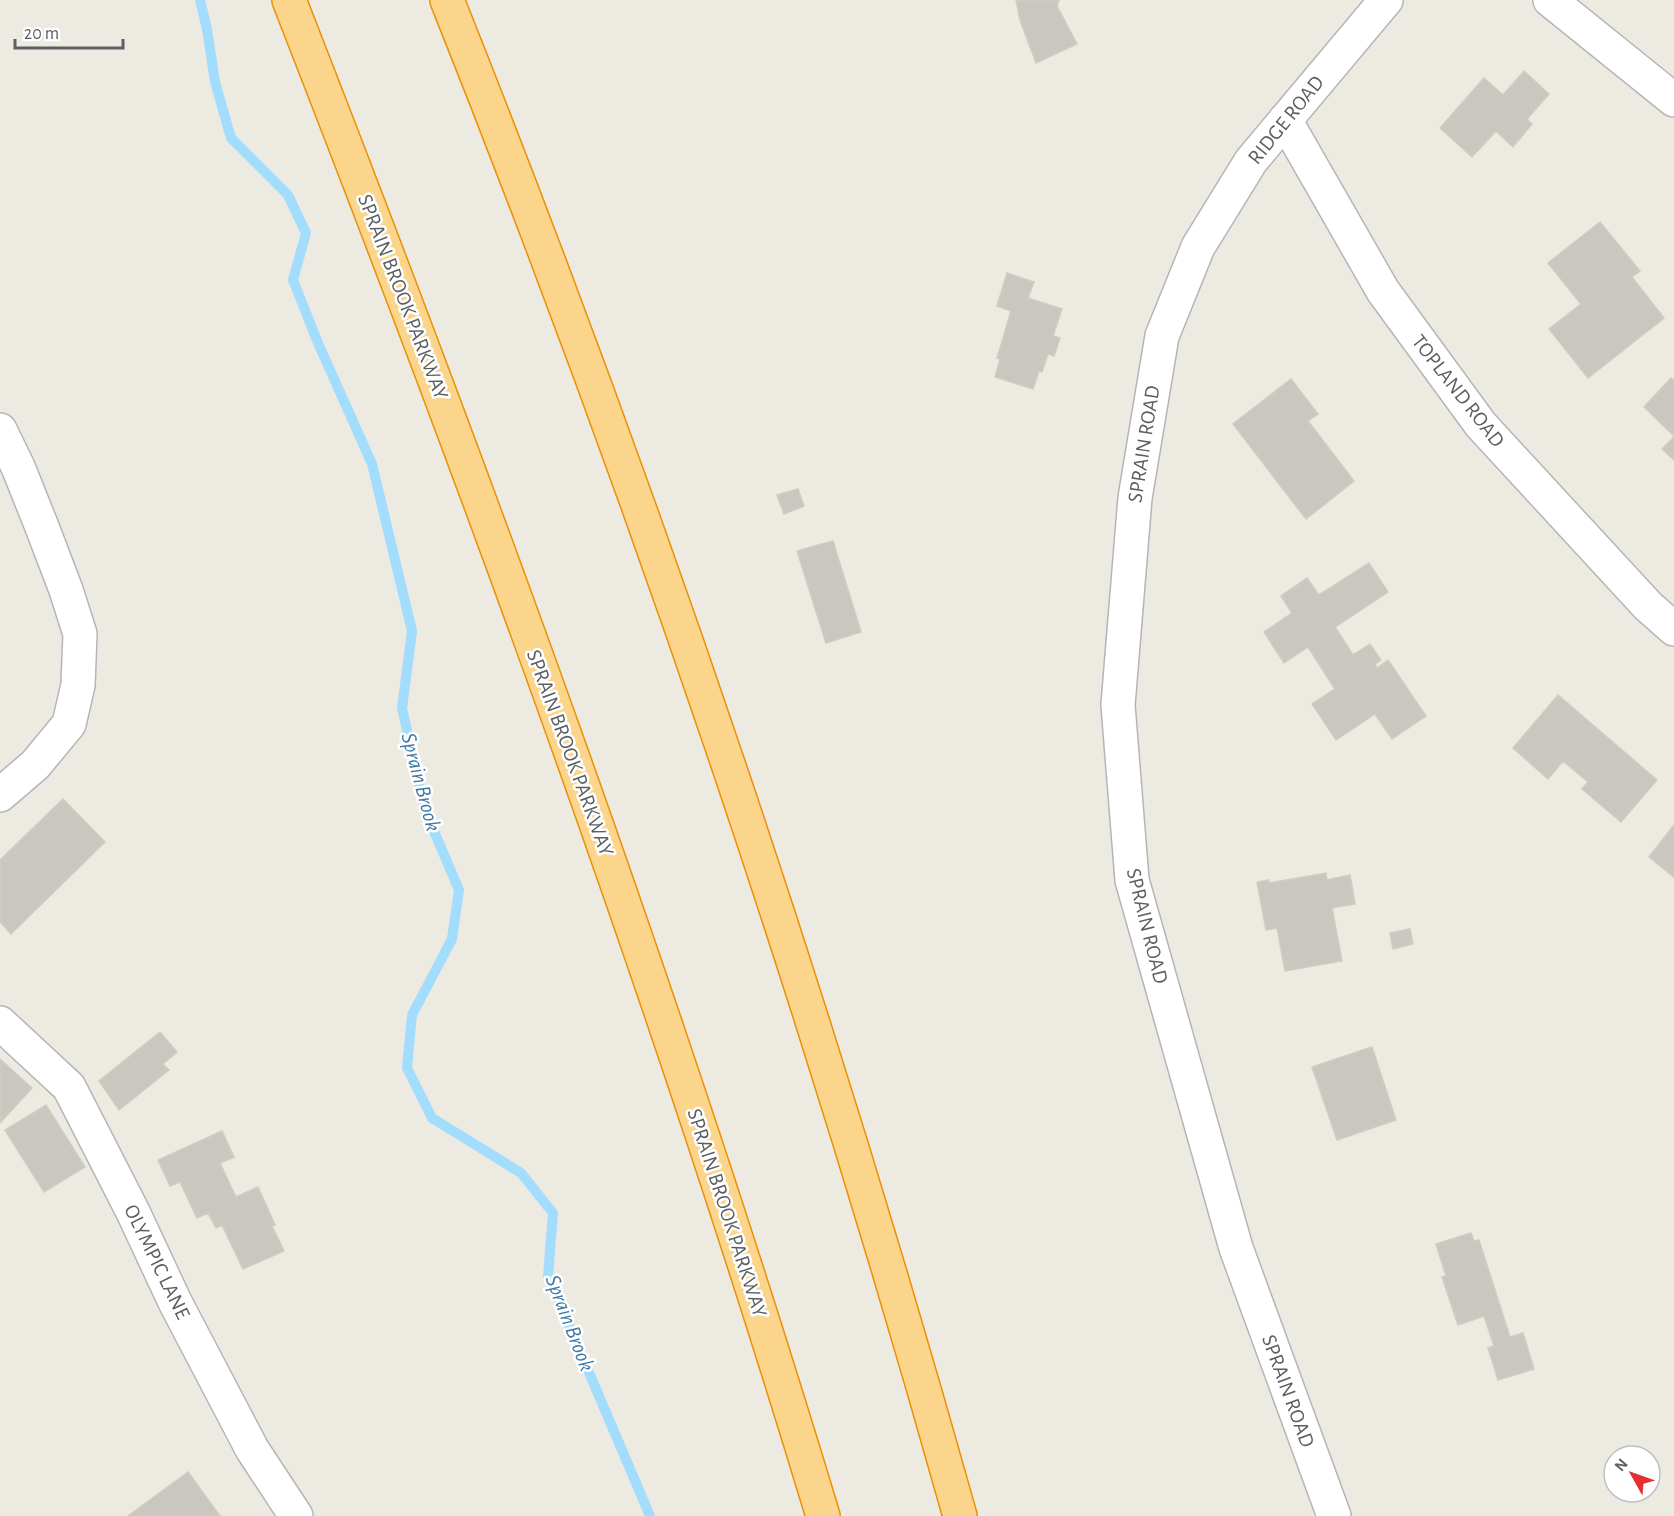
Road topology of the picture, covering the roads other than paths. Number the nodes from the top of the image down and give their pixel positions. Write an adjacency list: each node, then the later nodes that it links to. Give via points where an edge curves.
1 (289, 0): 13 (highway, SPRAIN BROOK PARKWAY, via 458,445 636,940 720,1189)
2 (447, 0): 14 (highway, via 575,334 708,705 834,1089)
3 (1386, 0): 6 (street, RIDGE ROAD)
4 (1550, 0): 5 (street)
5 (1674, 100)
6 (1285, 120): 7 (street, RIDGE ROAD, via 1251,161); 9 (street, TOPLAND ROAD, via 1383,291 1481,425 1648,606)
7 (1198, 247): 15 (street, SPRAIN ROAD, via 1162,336 1135,498 1118,705 1132,880 1236,1248)
8 (0, 430): 10 (street, via 42,527 80,634 78,685 69,724 35,765)
9 (1674, 629)
10 (0, 795)
11 (0, 1023): 12 (street, OLYMPIC LANE, via 69,1087 252,1449)
12 (296, 1516)
13 (823, 1516)
14 (960, 1516)
15 (1334, 1516)

